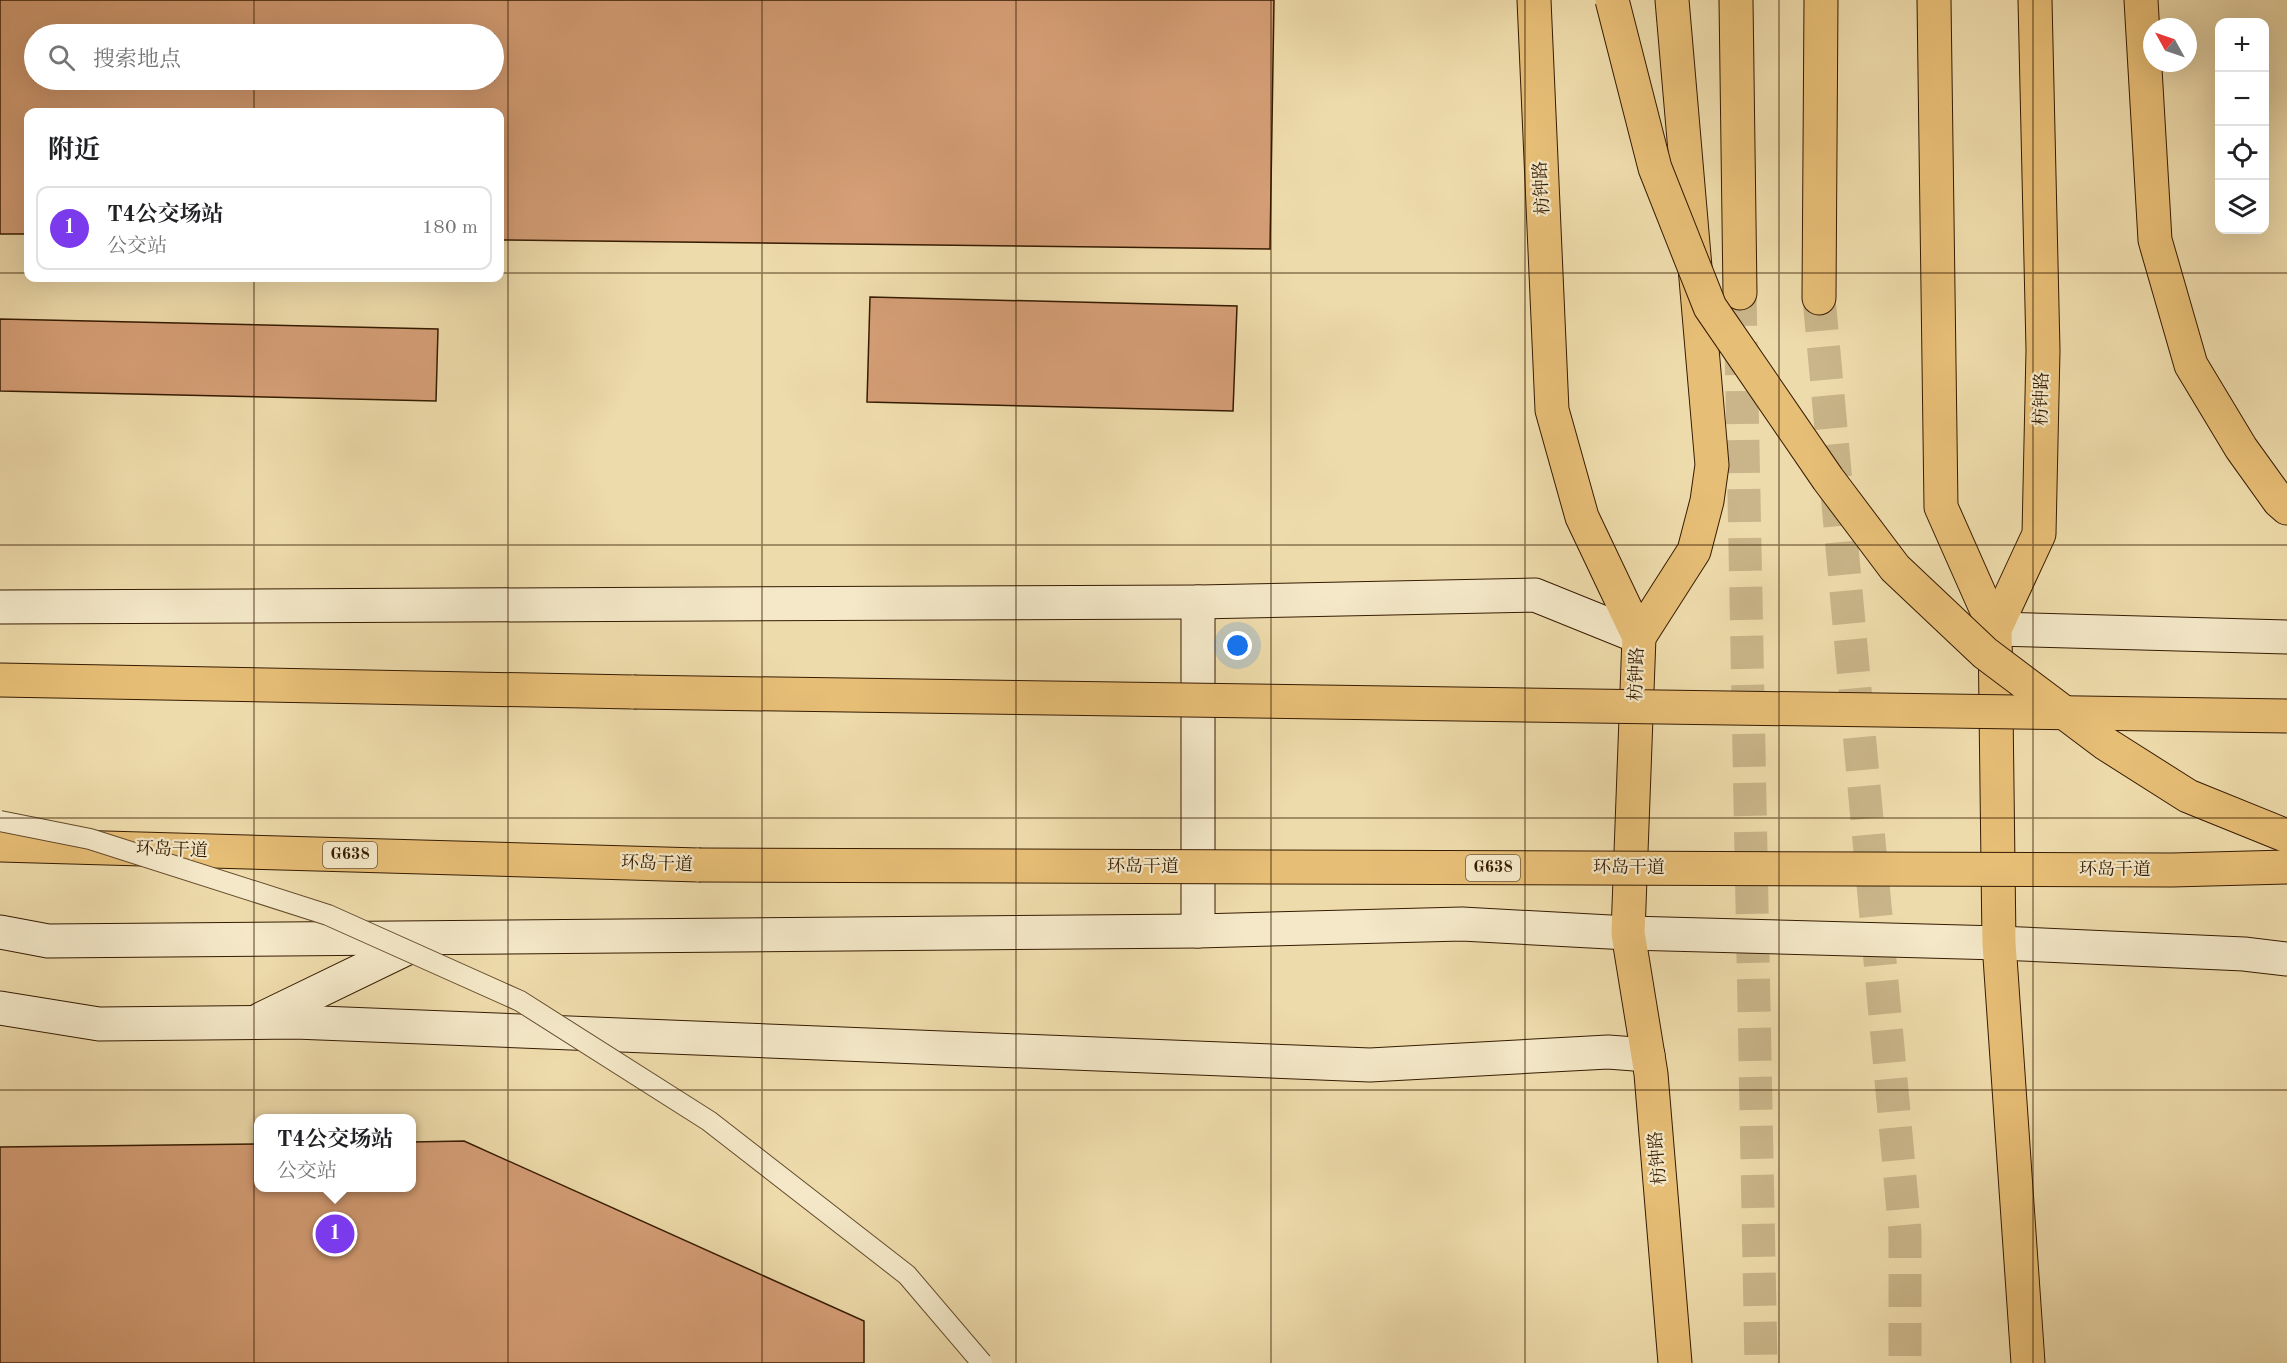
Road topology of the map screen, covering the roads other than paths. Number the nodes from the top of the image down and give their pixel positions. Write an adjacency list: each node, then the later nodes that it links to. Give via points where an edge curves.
1 (1534, 0): 15 (highway, 枋钟路, via 1552,410 1582,517)
2 (1612, 0): 20 (highway, bridge, via 1654,168 1710,307 1828,479 1895,568 1985,653 2106,744 2188,796)
3 (1672, 0): 15 (highway, via 1712,465 1694,551)
4 (1736, 0): 9 (highway)
5 (1821, 0): 10 (highway)
6 (1934, 0): 14 (highway, via 1941,507)
7 (2035, 0): 14 (highway, 枋钟路, via 2043,350 2039,534)
8 (2141, 0): 11 (highway, via 2155,240 2187,354 2241,448)
9 (1740, 293)
10 (1819, 298)
11 (2287, 508)
12 (1198, 602): 13 (main road); 15 (main road, via 1535,595); 23 (main road)
13 (0, 607)
14 (1995, 629): 16 (main road); 27 (highway, 枋钟路)
15 (1639, 637): 25 (highway, 枋钟路)
16 (2287, 637)
17 (0, 680): 18 (highway, bridge)
18 (2287, 717)
19 (0, 821): 32 (lane, bridge, via 90,839 328,915 520,1001 709,1121 907,1275)
20 (2287, 836)
21 (0, 845): 22 (highway, 环岛干道 / G638, bridge, via 699,865 2172,870)
22 (2287, 867)
23 (1198, 931): 25 (main road, via 1462,924); 26 (main road)
24 (0, 932): 26 (main road, via 48,941)
25 (1628, 933): 27 (main road); 31 (highway, 枋钟路)
26 (429, 938): 30 (main road)
27 (1999, 943): 28 (main road); 34 (highway, 枋钟路)
28 (2287, 959)
29 (0, 1008): 30 (main road, via 99,1024)
30 (255, 1023): 31 (main road, via 1370,1065 1608,1052)
31 (1648, 1056): 33 (highway, 枋钟路)
32 (982, 1363)
33 (1675, 1363)
34 (2028, 1363)

